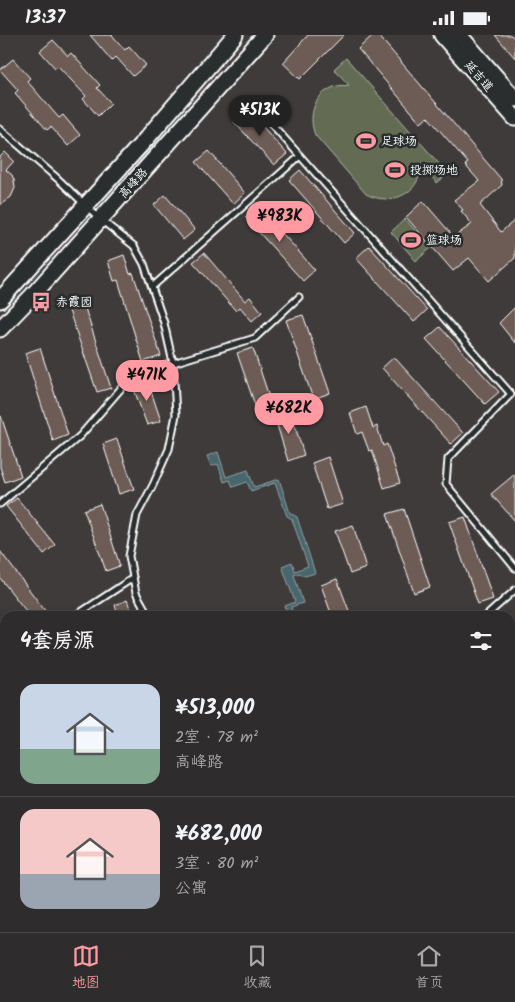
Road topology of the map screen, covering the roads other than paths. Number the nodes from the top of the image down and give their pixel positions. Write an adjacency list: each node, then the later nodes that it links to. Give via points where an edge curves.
1 (235, 35): 10 (main road, 高峰路)
2 (265, 35): 11 (main road, 高峰路)
3 (442, 35): 7 (main road, 延吉道)
4 (458, 35): 5 (main road, 延吉道)
5 (515, 99)
6 (254, 104): 9 (lane)
7 (515, 118)
8 (0, 129): 10 (lane)
9 (300, 156): 12 (lane); 18 (lane, via 511,394 448,459 446,484)
10 (86, 205): 11 (lane); 14 (main road, 高峰路)
11 (100, 219): 12 (lane, via 134,246); 15 (main road, 高峰路)
12 (152, 287): 16 (lane)
13 (299, 297): 16 (lane, via 255,338)
14 (0, 300)
15 (0, 329)
16 (173, 363): 17 (lane, via 130,378 80,436); 19 (lane, via 176,415 169,449 137,515 129,556)
17 (0, 504)
18 (515, 568)
19 (133, 578): 21 (lane); 22 (lane, via 136,593)
20 (515, 590): 23 (lane)
21 (83, 611)
22 (146, 611)
23 (492, 611)

